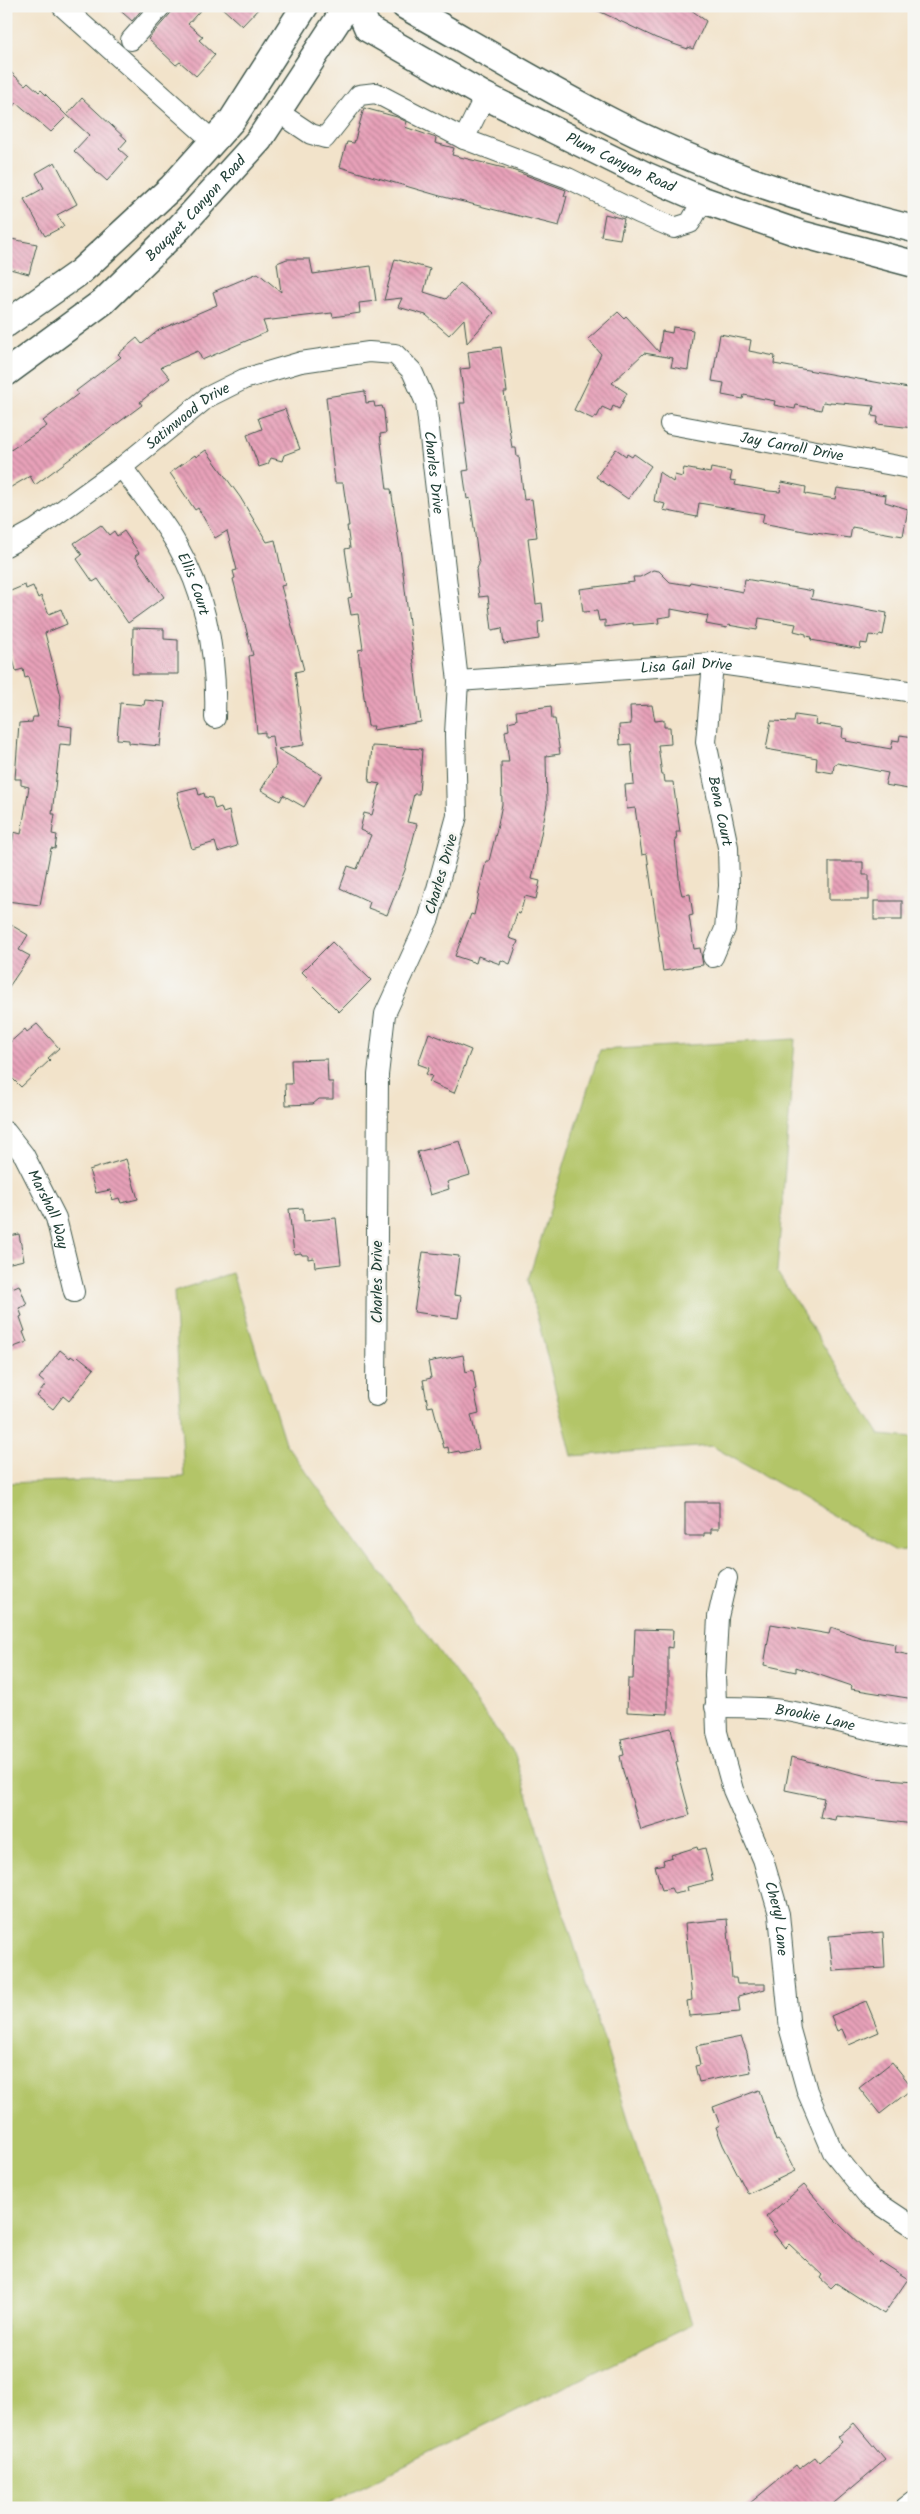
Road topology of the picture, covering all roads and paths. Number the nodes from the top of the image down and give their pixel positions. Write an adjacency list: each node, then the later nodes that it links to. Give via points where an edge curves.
1 (62, 6): 11 (street)
2 (161, 6): 7 (street)
3 (305, 6): 11 (main road, Bouquet Canyon Road, via 232,120)
4 (348, 6): 9 (main road, Bouquet Canyon Road)
5 (358, 6): 8 (main road, Plum Canyon Road, via 368,29)
6 (405, 6): 13 (main road, via 598,115 686,155 793,194)
7 (131, 40)
8 (485, 96): 10 (street); 12 (main road, Plum Canyon Road)
9 (278, 112): 10 (street, via 310,134 325,138 359,96 376,93); 17 (main road, Bouquet Canyon Road, via 259,140 179,228 104,301)
10 (464, 139): 12 (street, via 568,178 674,228 690,223)
11 (213, 141): 15 (main road, Bouquet Canyon Road, via 172,187 80,272)
12 (703, 200): 14 (main road, Plum Canyon Road, via 801,234)
13 (914, 229)
14 (914, 264)
15 (6, 324)
16 (395, 354): 19 (street, Satinwood Drive, via 369,352 335,356 301,362 244,379 208,397); 23 (street, Charles Drive, via 412,371 426,403)
17 (6, 373)
18 (670, 424): 20 (street, Jay Carroll Drive)
19 (122, 467): 21 (street, Satinwood Drive, via 35,530); 25 (street, Ellis Court, via 177,545 203,603 216,680)
20 (914, 469)
21 (6, 546)
22 (713, 663): 23 (street, Lisa Gail Drive); 24 (street, Lisa Gail Drive); 26 (street, Bena Court, via 706,742 728,847 729,886 725,928)
23 (458, 681): 29 (street, Charles Drive, via 455,734 457,816 429,918 385,1014 378,1075)
24 (913, 686)
25 (215, 718)
26 (714, 957)
27 (6, 1132): 28 (street, Marshall Way, via 24,1155 56,1218)
28 (74, 1292)
29 (376, 1396)
30 (726, 1578): 31 (street, Cheryl Lane, via 718,1617)
31 (715, 1707): 32 (street, Brookie Lane, via 774,1709 881,1734); 33 (street, Cheryl Lane, via 717,1732 733,1790 763,1859 779,1914 790,2030 807,2091 833,2152 869,2197)
32 (914, 1738)
33 (914, 2227)
34 (914, 2501): 35 (street)
35 (905, 2508)

